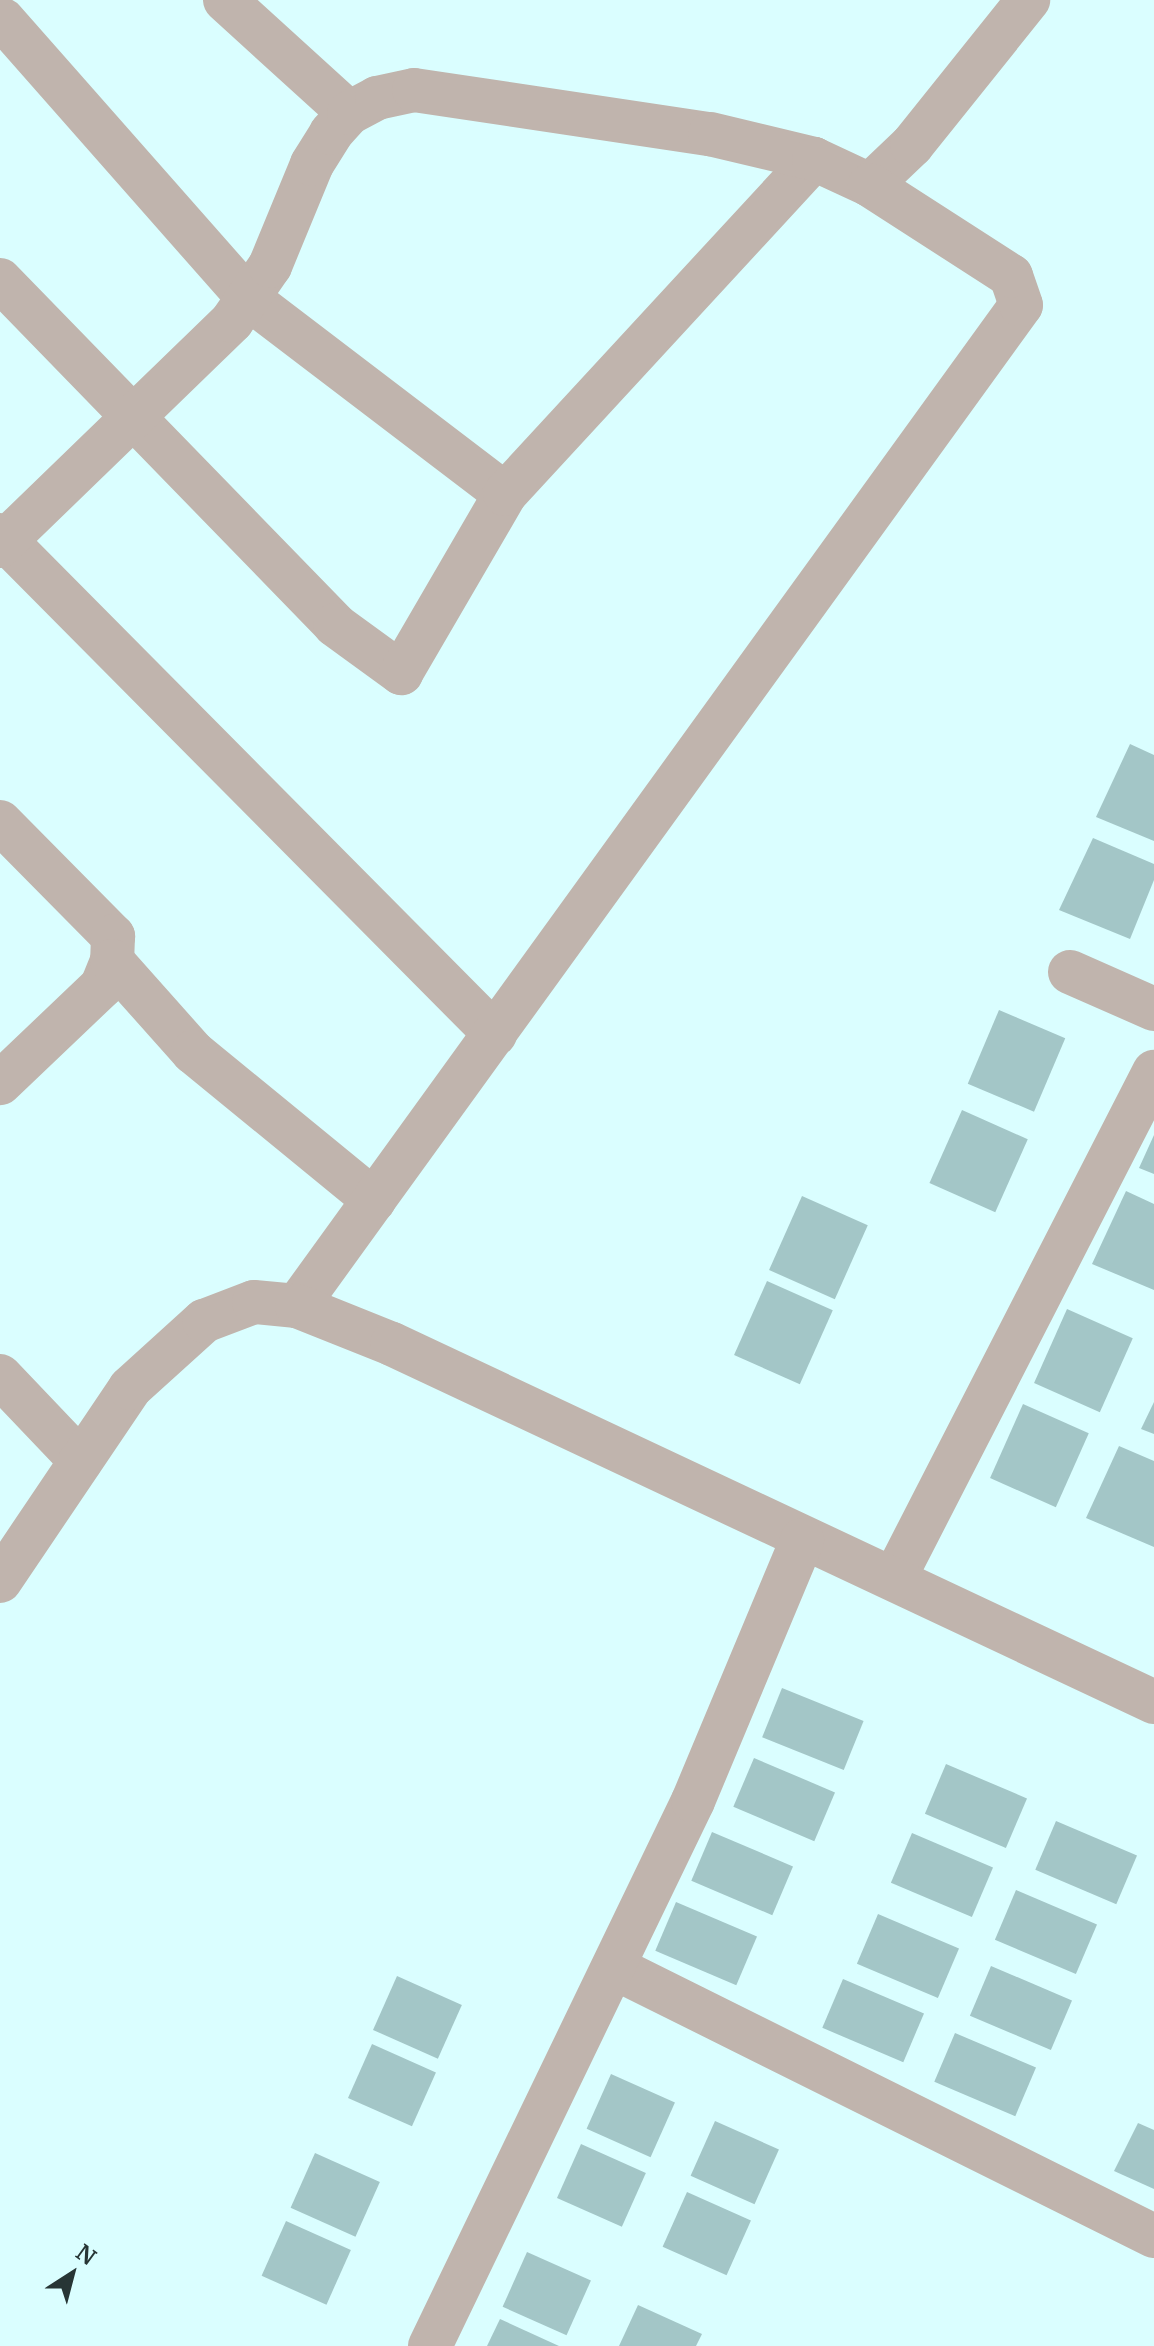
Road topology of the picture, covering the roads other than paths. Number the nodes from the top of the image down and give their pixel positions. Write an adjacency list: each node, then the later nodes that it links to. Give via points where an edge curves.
1 (225, 0): 4 (street)
2 (1028, 0): 6 (street, via 912,145)
3 (8, 13): 8 (street)
4 (349, 113): 5 (street, via 377,98 414,90 710,134); 8 (street, via 312,164 270,266)
5 (814, 159): 6 (street); 10 (street)
6 (870, 185): 16 (street, via 1011,276 1021,305)
7 (0, 280): 9 (street)
8 (248, 298): 9 (street, via 232,321); 10 (street)
9 (133, 417): 10 (street, via 335,625 401,673); 11 (street)
10 (505, 494)
11 (2, 540): 16 (street)
12 (0, 822): 13 (street, via 113,936)
13 (112, 961): 18 (street, via 102,986); 19 (street, via 193,1052)
14 (1070, 972): 15 (street)
15 (1154, 1009)
16 (495, 1034): 19 (street)
17 (1154, 1072): 24 (street)
18 (0, 1083)
19 (374, 1200): 20 (street)
20 (297, 1306): 22 (street, via 254,1302 204,1321 130,1388); 23 (street, via 392,1344)
21 (0, 1376): 22 (street)
22 (81, 1461): 25 (street)
23 (802, 1540): 24 (street); 27 (street, via 693,1801)
24 (894, 1579): 26 (street)
25 (0, 1581)
26 (1154, 1702)
27 (615, 1968): 28 (street); 29 (street)
28 (1154, 2236)
29 (430, 2346)

